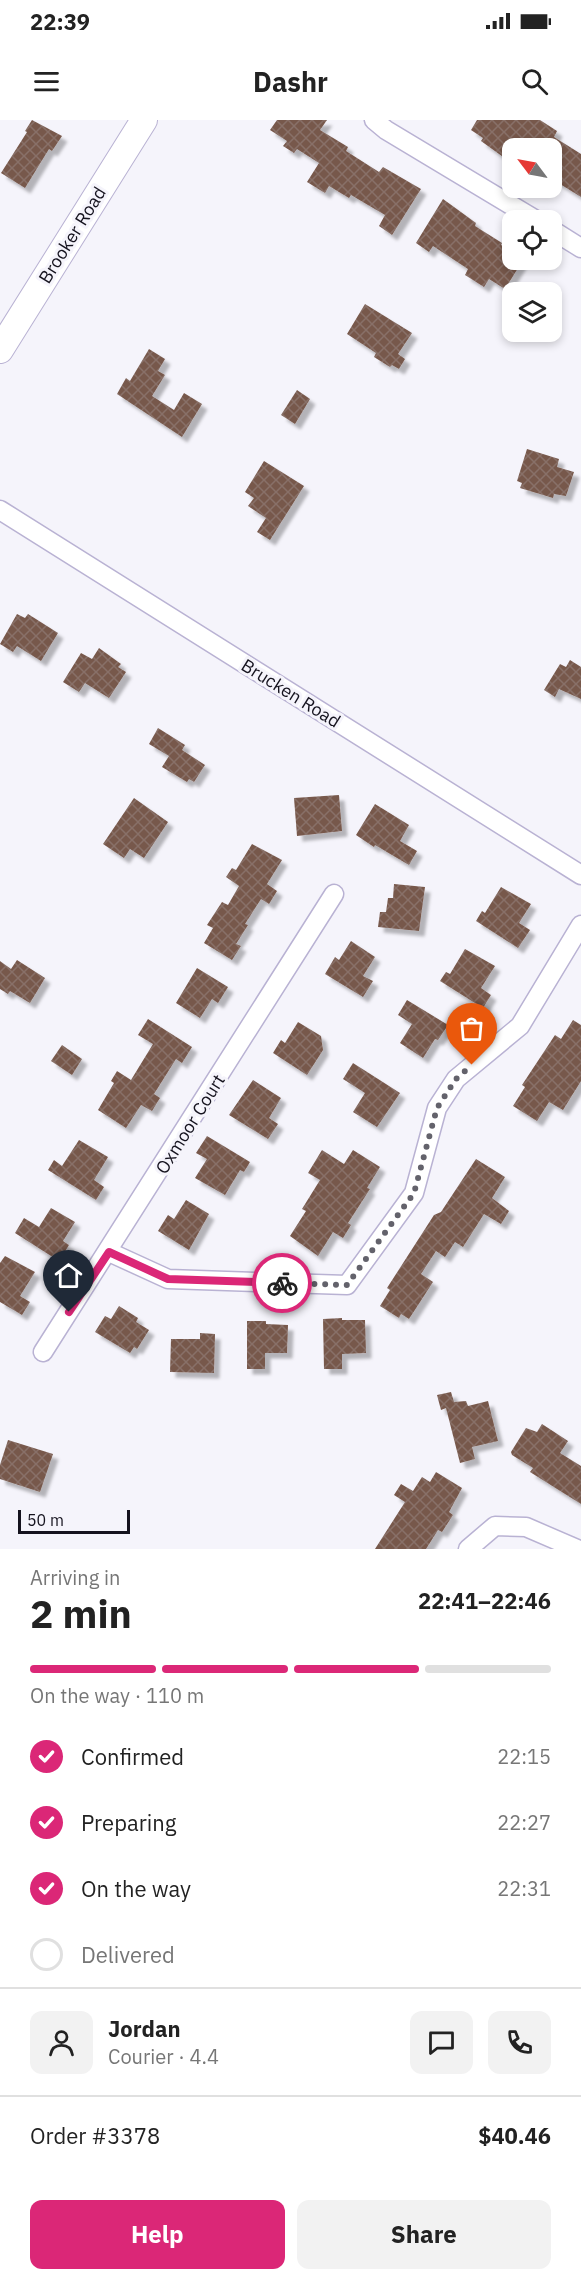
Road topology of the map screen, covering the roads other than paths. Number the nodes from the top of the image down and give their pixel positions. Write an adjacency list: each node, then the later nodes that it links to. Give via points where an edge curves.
1 (144, 120): 6 (street, Brooker Road)
2 (374, 120): 3 (street)
3 (519, 210)
4 (562, 236): 5 (street)
5 (581, 248)
6 (0, 351)
7 (0, 510): 8 (street, Brucken Road)
8 (581, 875)
9 (334, 894): 11 (street, Oxmoor Court)
10 (581, 925): 11 (street, via 520,1026 456,1079 437,1108 414,1193 347,1285 168,1279)
11 (109, 1252): 12 (street, Oxmoor Court)
12 (43, 1352)
13 (468, 1549): 14 (street, via 495,1526 526,1527)
14 (577, 1549)

